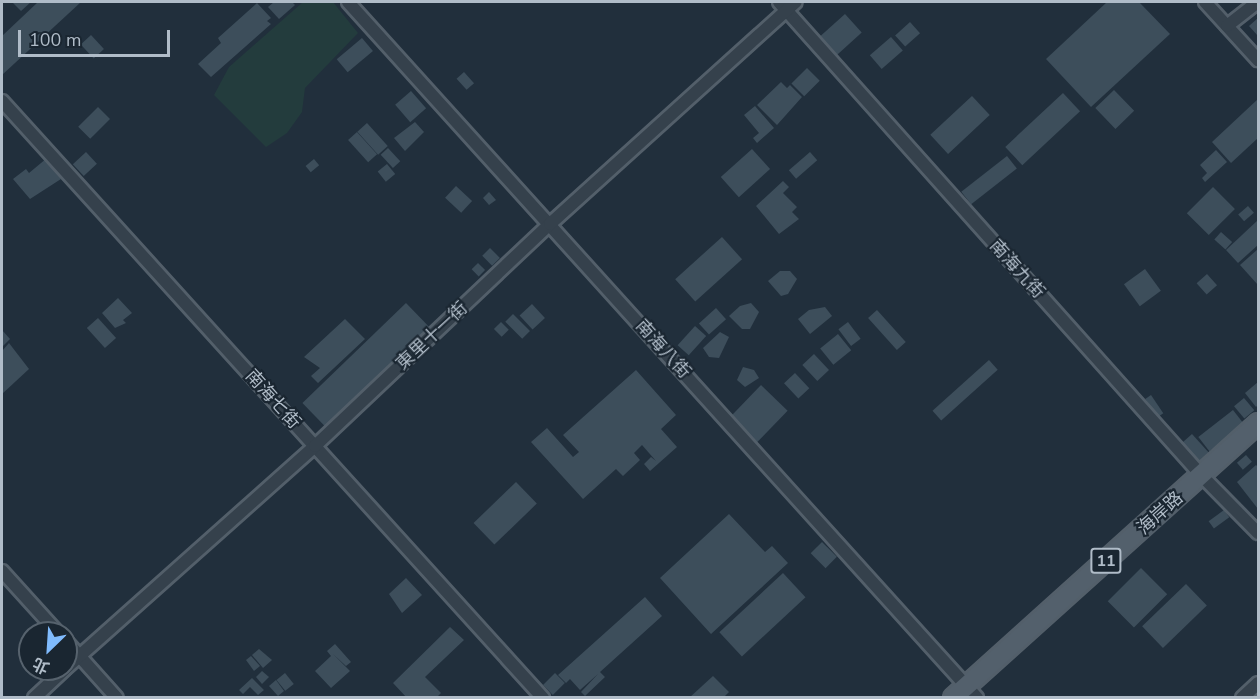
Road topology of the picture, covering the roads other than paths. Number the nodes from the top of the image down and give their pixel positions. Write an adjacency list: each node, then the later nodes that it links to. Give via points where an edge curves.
1 (348, 2): 8 (street, 南海八街)
2 (1205, 2): 5 (street)
3 (1258, 3): 5 (street)
4 (787, 4): 8 (street, 東里十一街); 11 (street, 南海九街)
5 (1227, 26): 6 (street)
6 (1258, 60)
7 (2, 101): 10 (street, 南海七街)
8 (550, 224): 10 (street, 東里十一街); 18 (street, 南海八街)
9 (1258, 423): 11 (main road, 海岸路 / 11)
10 (315, 446): 15 (street, 東里十一街); 21 (street, 南海七街)
11 (1202, 476): 12 (street, 南海九街); 18 (main road, 海岸路 / 11)
12 (1258, 533)
13 (2, 571): 14 (street)
14 (47, 621)
15 (79, 656): 20 (street)
16 (52, 681): 19 (street, 東里十一街)
17 (1258, 683): 22 (street)
18 (965, 694)
19 (34, 698)
20 (117, 698)
21 (543, 698)
22 (1242, 698)

